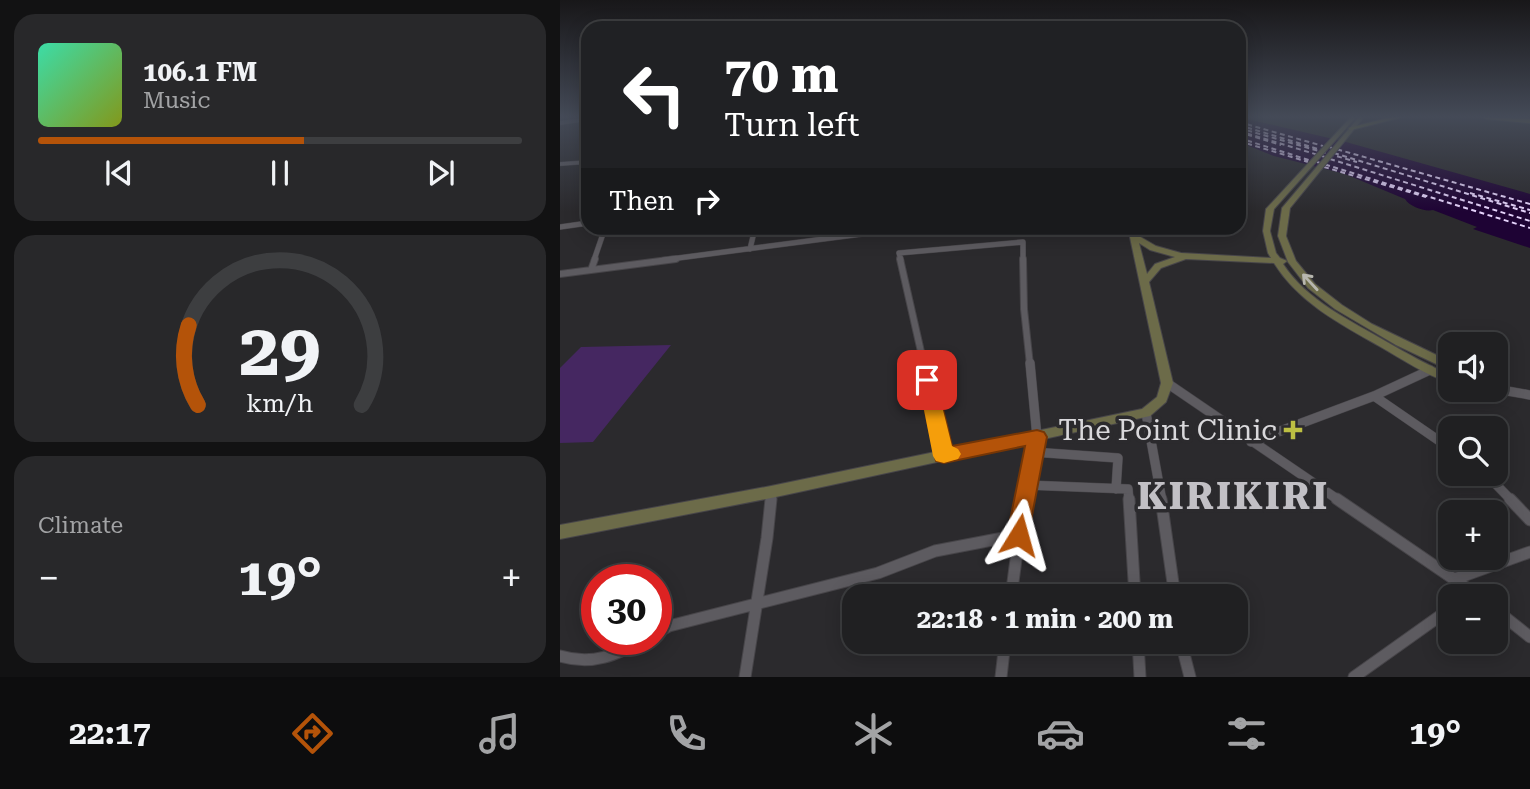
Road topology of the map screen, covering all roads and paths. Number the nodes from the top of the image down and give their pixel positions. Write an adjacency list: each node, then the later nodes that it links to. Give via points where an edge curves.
1 (1326, 149): 14 (main road, via 1278,197 1266,220)
2 (1331, 149): 15 (main road, via 1283,217 1281,227)
3 (581, 163): 4 (street)
4 (560, 165)
5 (581, 224): 6 (street)
6 (560, 227)
7 (602, 235): 16 (street)
8 (753, 235): 12 (street)
9 (856, 235): 12 (street)
10 (1134, 235): 18 (main road)
11 (1137, 235): 13 (main road, via 1153,248)
12 (750, 249): 16 (street)
13 (1191, 257): 14 (main road); 18 (main road, via 1158,266)
14 (1276, 258): 15 (main road); 20 (main road, via 1300,289 1336,318)
15 (1291, 258): 19 (main road, one-way to 15, via 1353,318 1317,289)
16 (590, 270): 17 (street)
17 (560, 274)
18 (1146, 280): 22 (main road)
19 (1438, 361)
20 (1430, 370): 21 (main road); 25 (street)
21 (1438, 373)
22 (1167, 383): 26 (main road, via 1162,398); 29 (street)
23 (1508, 391): 24 (street)
24 (1530, 395)
25 (1374, 396): 28 (street); 29 (street)
26 (1146, 414): 27 (main road); 43 (street)
27 (1037, 437): 30 (street); 31 (main road); 31 (street, via 1024,309 1023,242 900,253)
28 (1438, 440)
29 (1251, 442): 40 (street)
30 (1033, 452): 32 (street); 34 (street, via 1118,458)
31 (944, 456): 35 (main road)
32 (1026, 485): 34 (street); 38 (street)
33 (1497, 486): 36 (street)
34 (1116, 489): 42 (street, via 1128,489)
35 (771, 492): 37 (main road); 45 (street)
36 (1530, 520)
37 (560, 532)
38 (1019, 535): 41 (street); 45 (street, via 935,551 878,573)
39 (1530, 552): 40 (street)
40 (1455, 579): 44 (street)
41 (1013, 584)
42 (1134, 584)
43 (1173, 584)
44 (1461, 584)
45 (755, 605): 48 (street); 55 (street)
46 (1438, 617): 59 (street)
47 (1508, 620): 49 (street)
48 (672, 625)
49 (1530, 637)
50 (1003, 654): 56 (street)
51 (1139, 654): 57 (street)
52 (1184, 654): 58 (street)
53 (616, 655): 54 (street, via 605,661)
54 (560, 656)
55 (745, 677)
56 (1000, 677)
57 (1140, 677)
58 (1190, 677)
59 (1354, 677)

